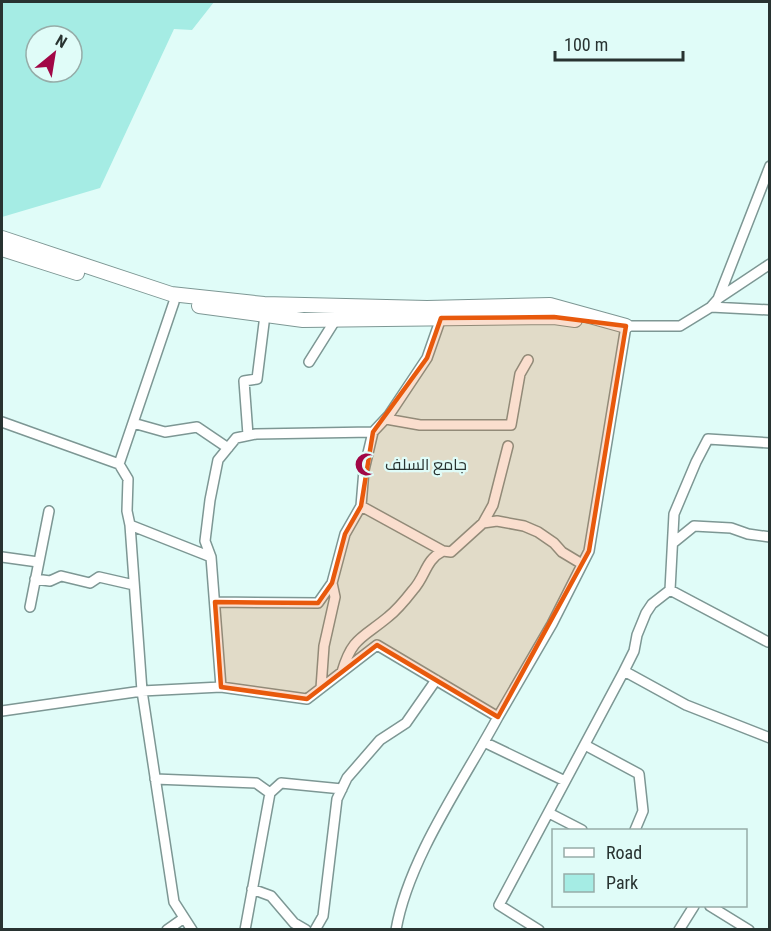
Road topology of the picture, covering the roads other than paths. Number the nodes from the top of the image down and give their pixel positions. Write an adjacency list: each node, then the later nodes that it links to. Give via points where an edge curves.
1 (770, 166): 5 (street)
2 (2, 238): 12 (main road, via 171,294 264,304 427,308 550,305)
3 (2, 249): 6 (main road)
4 (770, 264): 5 (street)
5 (718, 299): 7 (street)
6 (174, 302): 9 (main road); 17 (street)
7 (711, 307): 8 (street); 12 (street, via 680,326)
8 (770, 310)
9 (265, 315): 11 (main road); 19 (street, via 257,379 244,381)
10 (441, 318): 11 (main road); 12 (main road, via 554,317); 15 (street, via 427,358)
11 (336, 319): 14 (street)
12 (626, 326): 34 (street, via 589,552)
13 (528, 360): 15 (street, via 520,374 512,425 420,425)
14 (309, 362)
15 (386, 419): 18 (street)
16 (2, 422): 23 (street)
17 (133, 423): 22 (street, via 165,432 197,427); 23 (street)
18 (373, 432): 19 (street); 24 (street)
19 (249, 435): 22 (street, via 236,438)
20 (770, 443): 29 (street, via 708,439 674,514)
21 (508, 446): 26 (street, via 493,505)
22 (228, 448): 32 (street, via 218,460 210,500 205,541)
23 (119, 464): 27 (street, via 128,479)
24 (361, 506): 30 (street); 36 (street, via 345,534)
25 (49, 511): 33 (street)
26 (483, 523): 30 (street, via 451,552); 34 (street, via 497,520 524,526)
27 (130, 525): 32 (street); 37 (street)
28 (770, 537): 29 (street, via 730,528 694,526)
29 (673, 543): 38 (street)
30 (443, 551): 43 (street, via 433,556 416,588 389,617 348,652)
31 (2, 557): 33 (street)
32 (212, 557): 39 (street)
33 (38, 562): 35 (street)
34 (582, 564): 49 (street)
35 (35, 579): 37 (street, via 51,581 60,576 90,583 99,577); 40 (street)
36 (332, 583): 39 (street, via 318,603); 46 (street, via 335,597 324,646)
37 (134, 585): 47 (street)
38 (670, 590): 41 (street); 42 (street, via 646,614)
39 (215, 602): 45 (street)
40 (30, 607)
41 (769, 643)
42 (624, 671): 50 (street, via 686,705); 52 (street)
43 (342, 672): 44 (street, via 377,645); 46 (street)
44 (436, 680): 49 (street); 55 (street, via 406,723 380,740)
45 (221, 687): 46 (street, via 307,699); 47 (street)
46 (321, 688)
47 (142, 691): 48 (street); 53 (street)
48 (2, 711)
49 (498, 717): 51 (street)
50 (770, 738)
51 (484, 742): 54 (street); 69 (street, via 410,879)
52 (585, 745): 54 (street); 59 (street, via 639,774 644,811)
53 (155, 779): 56 (street, via 256,783); 63 (street, via 174,902)
54 (565, 782): 57 (street)
55 (342, 789): 56 (street, via 280,783); 68 (street, via 337,799 323,916)
56 (270, 793): 60 (street)
57 (549, 813): 58 (street); 70 (street, via 499,905)
58 (578, 829)
59 (636, 829)
60 (252, 889): 66 (street); 67 (street, via 271,896 294,923)
61 (693, 907): 71 (street)
62 (712, 907): 72 (street)
63 (184, 918): 64 (street); 65 (street)
64 (167, 930)
65 (192, 930)
66 (244, 930)
67 (306, 930)
68 (315, 930)
69 (396, 930)
70 (539, 930)
71 (679, 930)
72 (749, 930)

